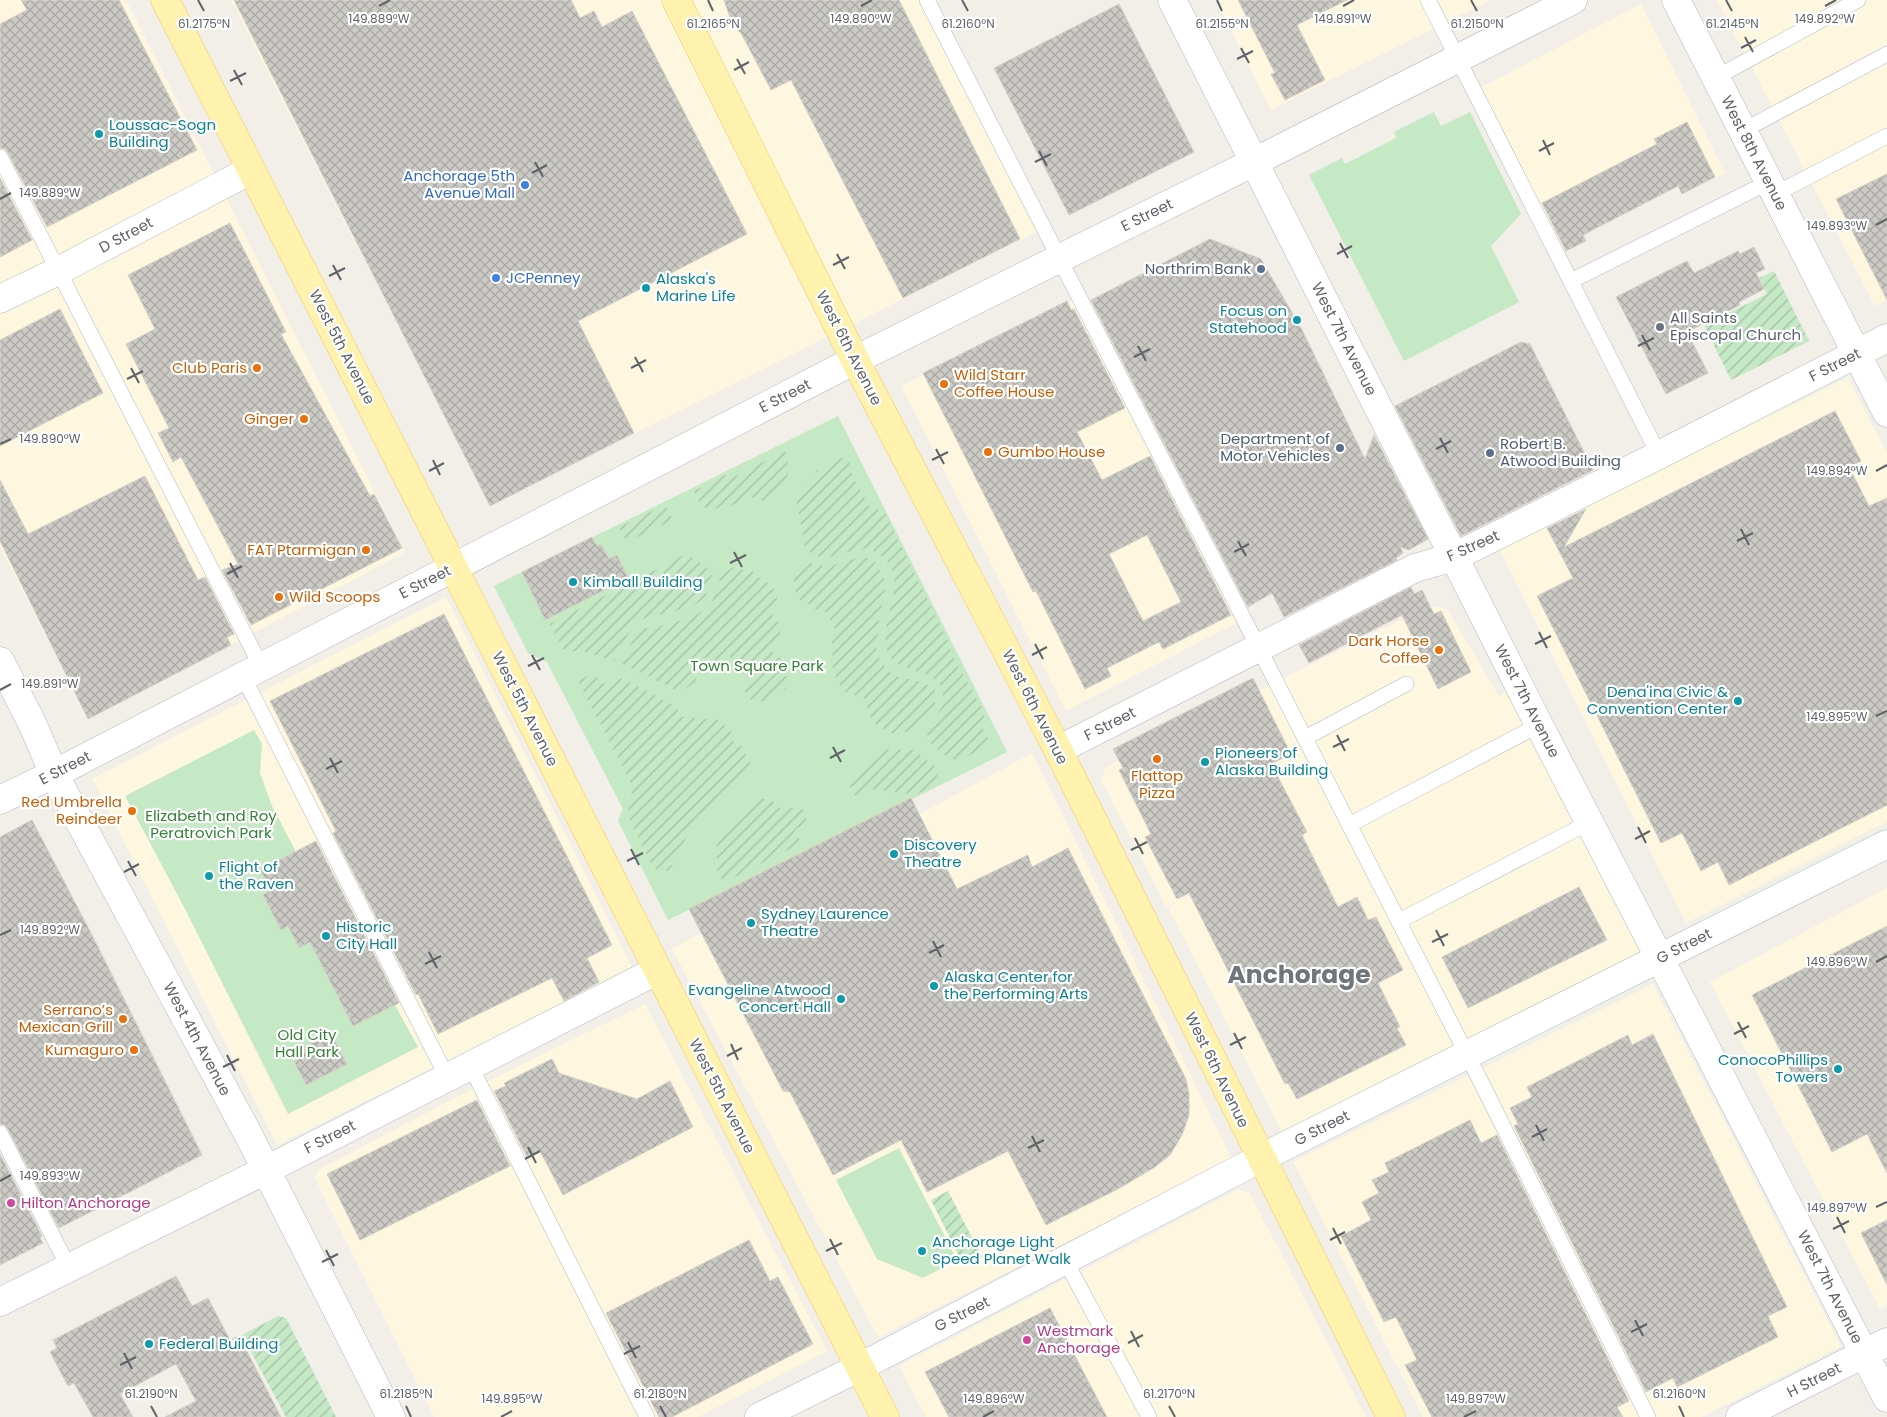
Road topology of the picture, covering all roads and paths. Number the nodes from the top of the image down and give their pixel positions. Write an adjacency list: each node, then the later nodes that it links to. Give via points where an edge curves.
1 (165, 0): 16 (main road, West 5th Avenue)
2 (676, 0): 24 (main road, West 6th Avenue)
3 (927, 0): 18 (lane)
4 (1172, 0): 15 (street, West 7th Avenue)
5 (1428, 0): 10 (lane)
6 (1573, 0): 10 (street, E Street)
7 (1676, 0): 11 (street, West 8th Avenue)
8 (1858, 0): 11 (lane)
9 (1887, 54): 12 (lane)
10 (1458, 59): 15 (street, E Street); 20 (lane)
11 (1715, 78): 12 (street, West 8th Avenue)
12 (1742, 131): 17 (street, West 8th Avenue)
13 (1887, 136): 17 (lane)
14 (0, 157): 19 (lane)
15 (1254, 162): 18 (street, E Street); 27 (street, West 7th Avenue)
16 (251, 170): 19 (street, D Street); 28 (main road, West 5th Avenue)
17 (1772, 188): 20 (lane); 23 (street, West 8th Avenue)
18 (1059, 259): 24 (street, E Street); 29 (lane)
19 (58, 271): 21 (street, D Street); 31 (lane)
20 (1571, 281): 26 (lane)
21 (0, 299)
22 (1887, 338): 23 (street, F Street)
23 (1856, 354): 25 (street, West 8th Avenue); 26 (street, F Street)
24 (855, 360): 28 (street, E Street); 35 (main road, West 6th Avenue)
25 (1887, 413)
26 (1660, 455): 27 (street, F Street)
27 (1454, 557): 29 (street, F Street, via 1415,568); 33 (street, West 7th Avenue)
28 (454, 568): 31 (street, E Street); 43 (main road, West 5th Avenue)
29 (1258, 647): 34 (lane); 35 (street, F Street)
30 (0, 661): 36 (street, West 4th Avenue)
31 (252, 671): 36 (street, E Street); 45 (lane)
32 (1406, 684): 34 (lane)
33 (1539, 725): 38 (street, West 7th Avenue); 39 (lane)
34 (1305, 738): 39 (lane)
35 (1058, 750): 47 (main road, West 6th Avenue)
36 (54, 774): 37 (street, E Street); 48 (street, West 4th Avenue)
37 (0, 800)
38 (1590, 822): 41 (lane); 42 (street, West 7th Avenue)
39 (1349, 825): 41 (lane)
40 (1887, 844): 42 (street, G Street)
41 (1399, 921): 44 (lane)
42 (1660, 958): 44 (street, G Street); 52 (street, West 7th Avenue)
43 (658, 970): 45 (street, F Street); 53 (main road, West 5th Avenue)
44 (1467, 1055): 47 (street, G Street); 61 (lane)
45 (458, 1071): 48 (street, F Street); 56 (lane)
46 (0, 1133): 50 (lane)
47 (1261, 1158): 49 (street, G Street); 60 (main road, West 6th Avenue)
48 (266, 1170): 50 (street, F Street); 55 (street, West 4th Avenue)
49 (1066, 1260): 53 (street, G Street); 59 (lane)
50 (69, 1268): 51 (street, F Street)
51 (0, 1302)
52 (1876, 1348): 54 (street, West 7th Avenue); 62 (street, H Street)
53 (860, 1367): 57 (street, G Street); 58 (main road, West 5th Avenue)
54 (1887, 1398)
55 (391, 1417)
56 (647, 1417)
57 (759, 1417)
58 (885, 1417)
59 (1149, 1417)
60 (1391, 1417)
61 (1648, 1417)
62 (1740, 1417)

